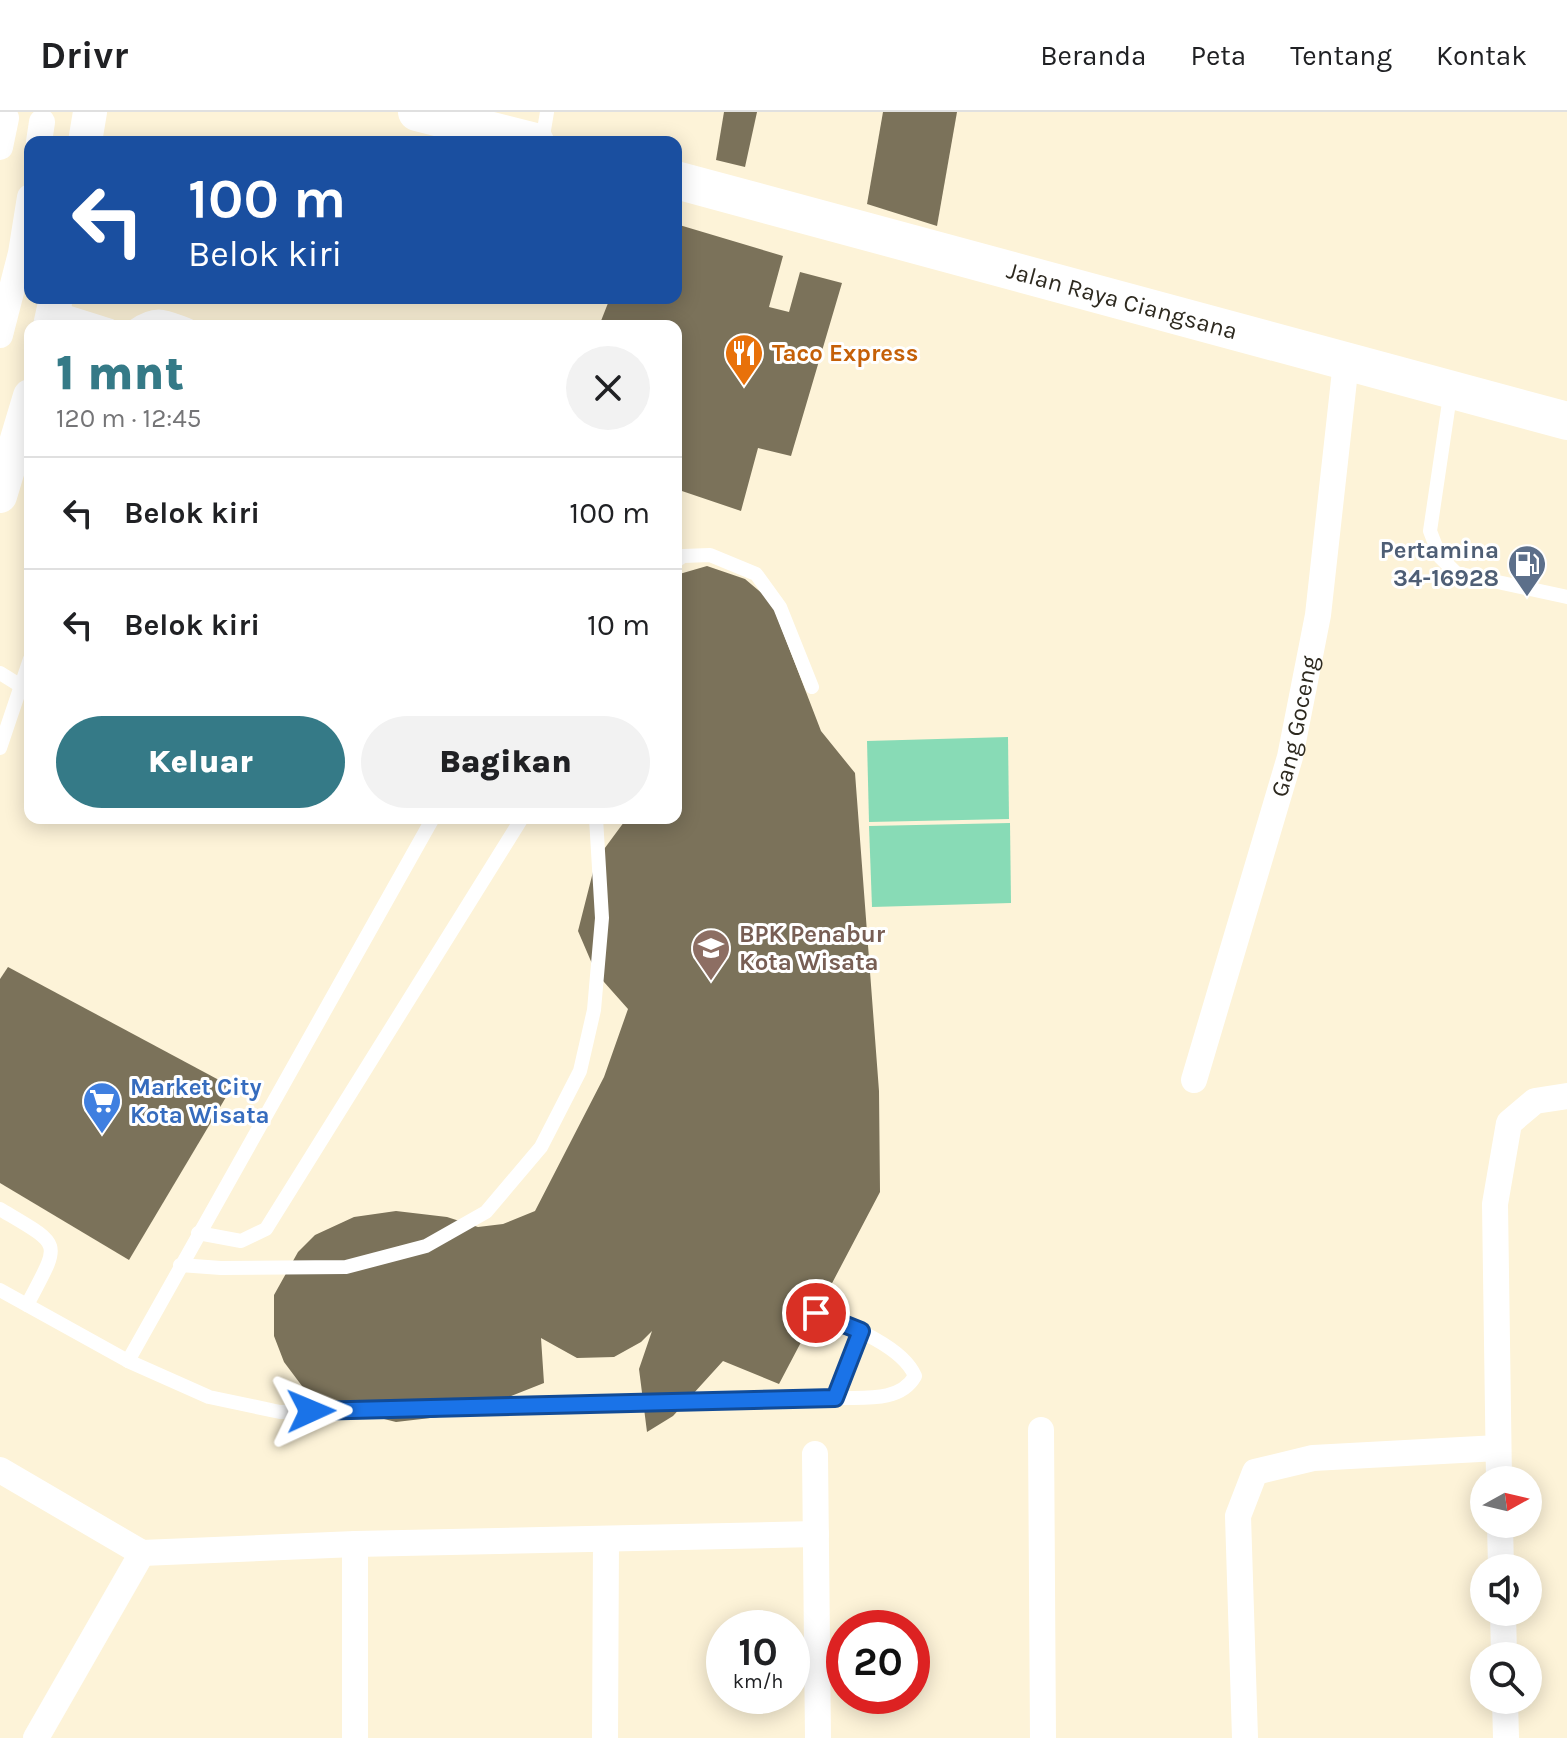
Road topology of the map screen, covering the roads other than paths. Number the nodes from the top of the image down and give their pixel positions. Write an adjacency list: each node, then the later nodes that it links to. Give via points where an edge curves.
1 (417, 112): 4 (main road)
2 (547, 112): 5 (lane)
3 (6, 118): 6 (street)
4 (511, 136)
5 (543, 136)
6 (0, 147)
7 (682, 182): 14 (main road, Jalan Raya Ciangsana)
8 (24, 234): 13 (street)
9 (53, 316): 10 (lane)
10 (76, 320)
11 (142, 320): 12 (lane, via 159,315)
12 (173, 320)
13 (0, 335)
14 (1346, 362): 15 (main road, Jalan Raya Ciangsana); 29 (street, Gang Goceng, via 1318,615 1290,757)
15 (1451, 388): 16 (main road, Jalan Raya Ciangsana); 20 (lane, via 1430,531 1440,557 1456,573)
16 (1567, 421)
17 (24, 442): 18 (street)
18 (0, 496)
19 (682, 557): 24 (lane, via 710,555 756,574 780,607)
20 (1567, 597)
21 (0, 673): 23 (lane)
22 (24, 677): 23 (lane)
23 (21, 686): 25 (lane)
24 (812, 687)
25 (0, 748)
26 (430, 824): 32 (lane)
27 (518, 824): 32 (lane, via 266,1229 241,1241)
28 (596, 824): 33 (lane, via 602,918 594,1010 580,1071 541,1147 486,1212 426,1246 346,1267)
29 (1194, 1080)
30 (1567, 1096): 41 (street, via 1535,1101 1509,1123 1495,1204)
31 (0, 1209): 35 (lane, via 51,1245 53,1255)
32 (198, 1233): 33 (lane)
33 (180, 1265): 38 (lane)
34 (0, 1290): 35 (lane)
35 (27, 1305): 38 (lane)
36 (816, 1313): 37 (lane)
37 (861, 1331): 39 (lane); 39 (lane, via 910,1363 915,1376 899,1392)
38 (128, 1361): 39 (lane, via 209,1397 280,1412)
39 (835, 1398)
40 (1041, 1430): 56 (street)
41 (1498, 1448): 43 (street); 57 (street, via 1313,1458 1255,1472 1238,1516)
42 (815, 1454): 45 (street)
43 (1499, 1466)
44 (0, 1470): 48 (street)
45 (816, 1534): 46 (street); 55 (street)
46 (606, 1540): 47 (street); 54 (street)
47 (355, 1544): 48 (street); 49 (street)
48 (142, 1553): 51 (street)
49 (354, 1711): 52 (street); 53 (street)
50 (1505, 1714): 58 (street)
51 (36, 1738)
52 (335, 1738)
53 (355, 1738)
54 (605, 1738)
55 (818, 1738)
56 (1043, 1738)
57 (1245, 1738)
58 (1506, 1738)

